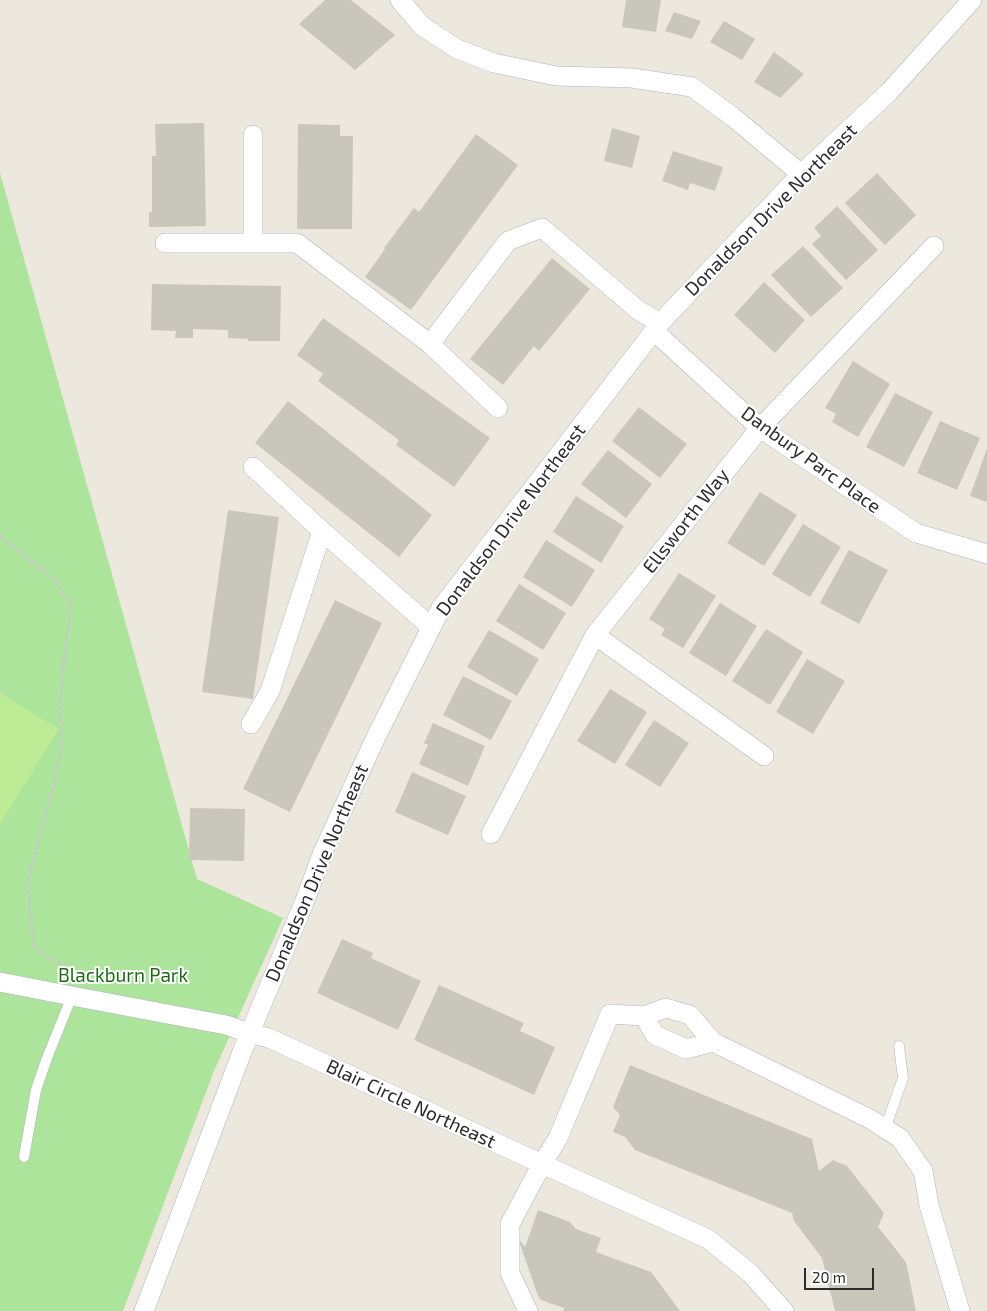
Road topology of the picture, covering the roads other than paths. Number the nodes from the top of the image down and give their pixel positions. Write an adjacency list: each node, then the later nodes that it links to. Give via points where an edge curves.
1 (400, 0): 4 (street, via 422,26 457,49 494,63 556,76 632,78 692,87 734,117)
2 (972, 0): 4 (street, Donaldson Drive Northeast, via 889,92)
3 (253, 135): 6 (street)
4 (802, 174): 8 (street, Donaldson Drive Northeast)
5 (166, 243): 6 (street)
6 (253, 243): 9 (street, via 297,243)
7 (934, 246): 11 (street, Ellsworth Way)
8 (657, 327): 9 (street, Danbury Parc Place, via 542,228 508,241); 11 (street, Danbury Parc Place); 15 (street, Donaldson Drive Northeast, via 441,608)
9 (430, 344): 10 (street)
10 (498, 408)
11 (760, 428): 14 (street, Danbury Parc Place, via 916,534); 16 (street, Ellsworth Way)
12 (253, 467): 13 (street)
13 (322, 531): 15 (street); 17 (street, via 270,691)
14 (987, 554)
15 (432, 627): 23 (street, Donaldson Drive Northeast, via 323,852)
16 (595, 635): 18 (street); 19 (street, Ellsworth Way)
17 (251, 724)
18 (764, 756)
19 (490, 834)
20 (0, 982): 21 (street, Blair Circle Northeast)
21 (72, 996): 23 (street, Blair Circle Northeast, via 226,1024); 27 (lane, via 36,1090)
22 (644, 1016): 24 (street, via 656,1034 686,1049); 24 (street, via 666,1008 690,1014); 28 (street, via 610,1014 558,1138)
23 (249, 1033): 28 (street, Blair Circle Northeast, via 269,1038); 29 (street, Donaldson Drive Northeast)
24 (713, 1042): 26 (street)
25 (899, 1046): 26 (lane, via 902,1078)
26 (885, 1129): 32 (street, via 900,1138 923,1171 929,1205)
27 (24, 1157)
28 (542, 1164): 30 (street, via 510,1224 510,1273); 31 (street, Blair Circle Northeast, via 708,1239 750,1273)
29 (144, 1311)
30 (528, 1311)
31 (784, 1311)
32 (960, 1311)

